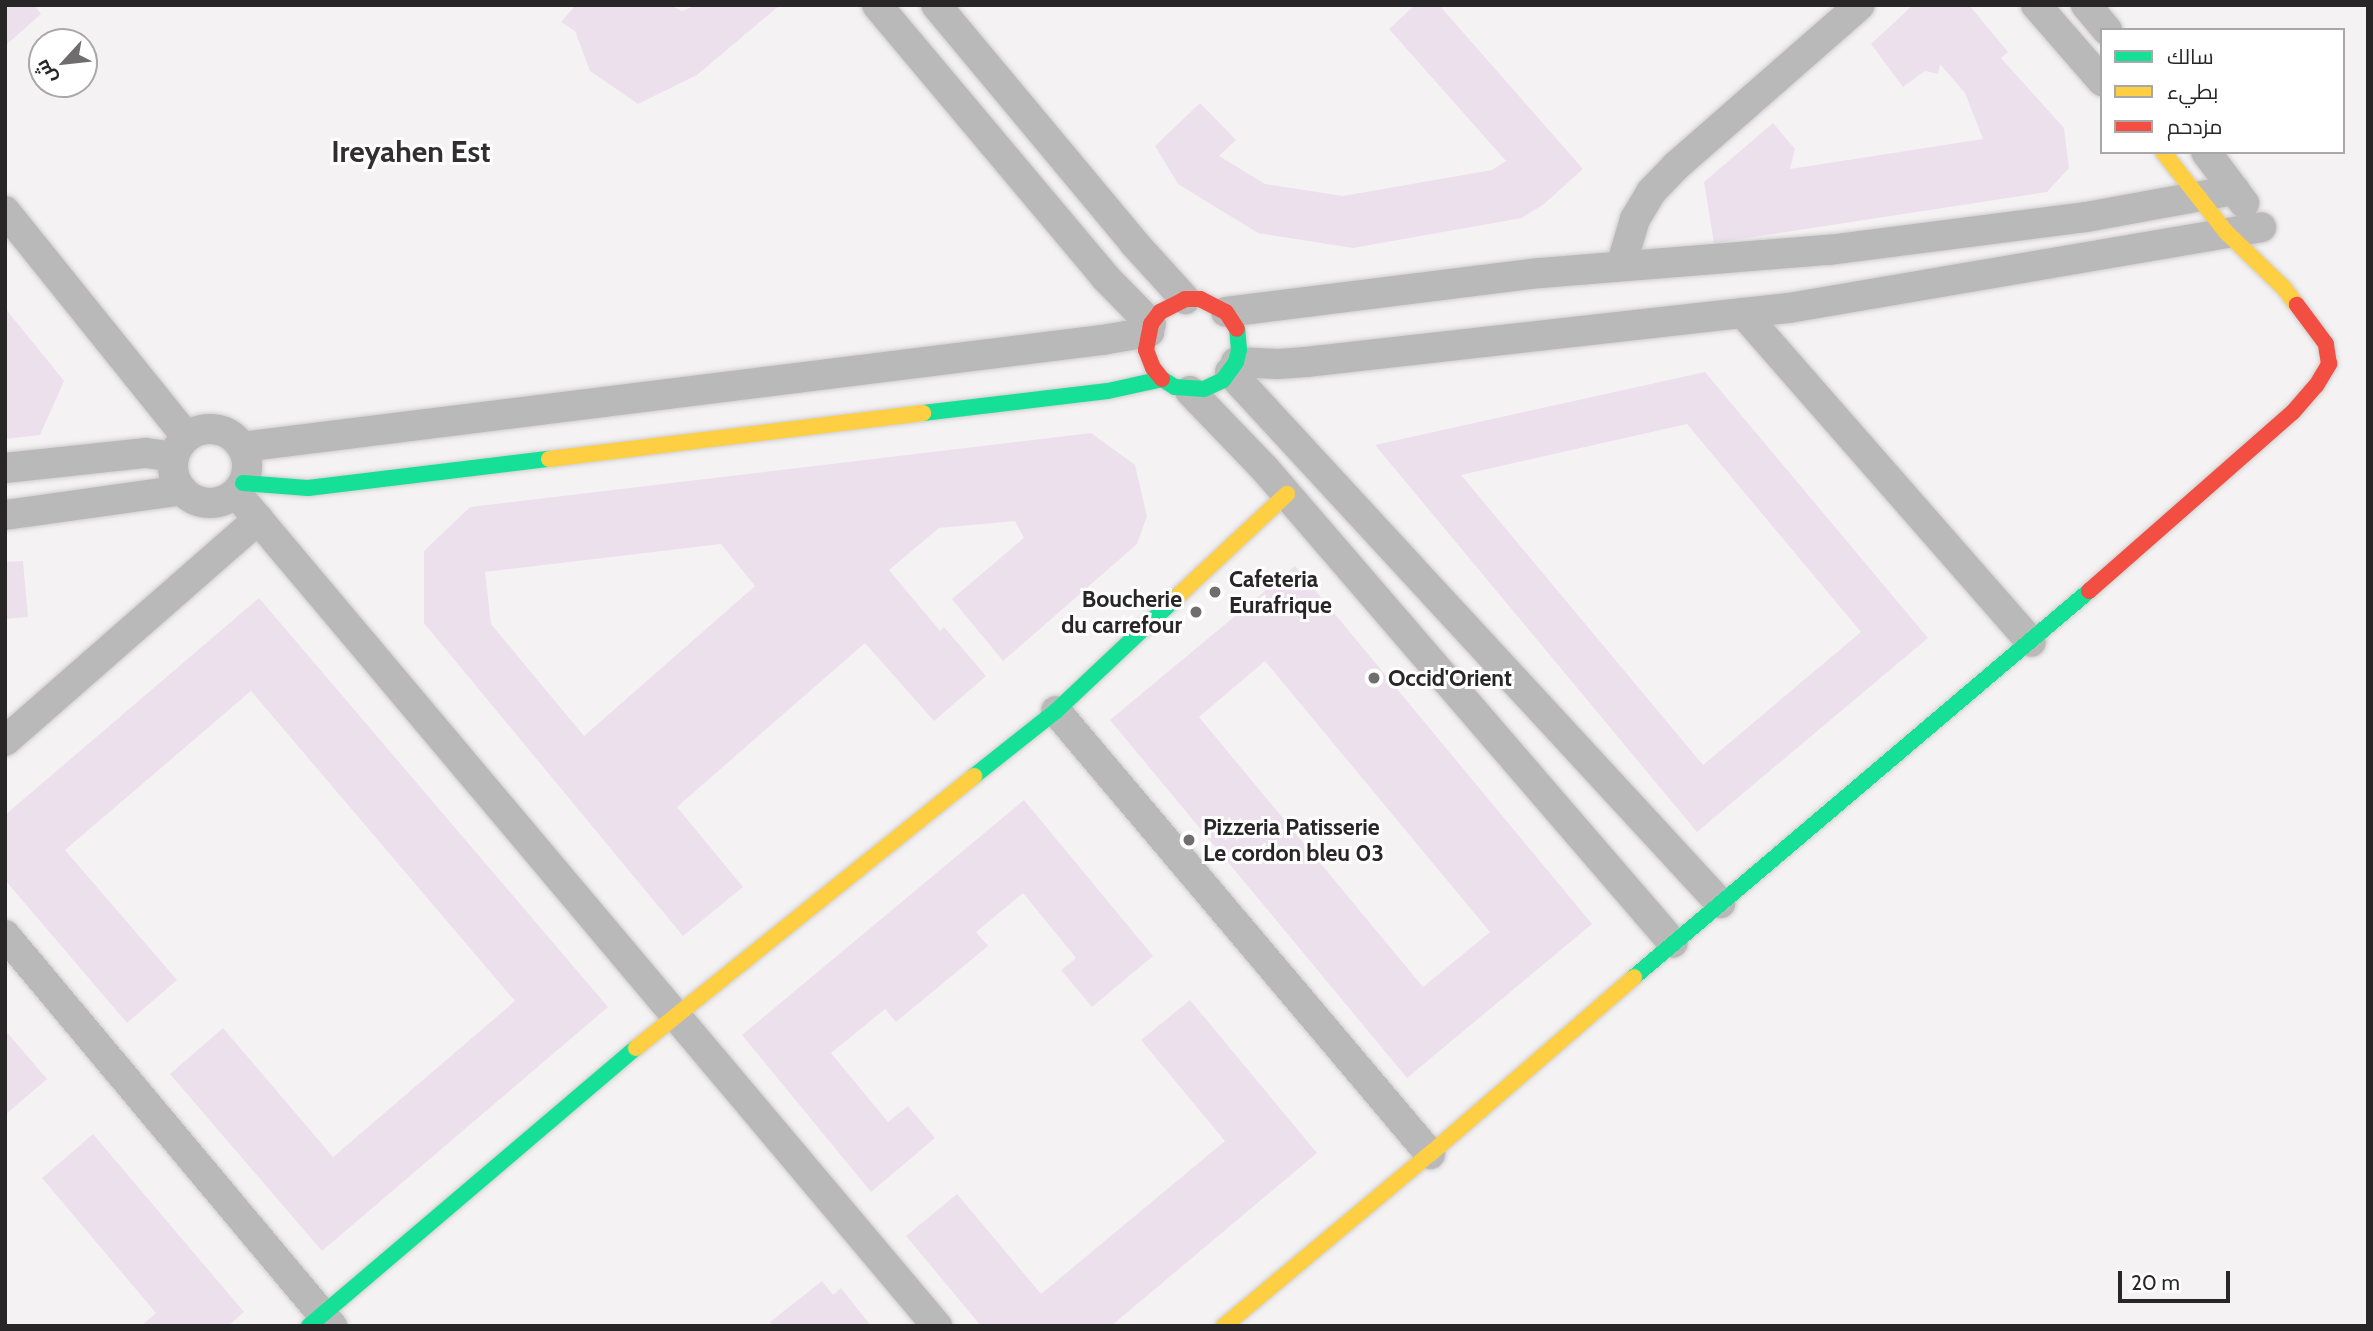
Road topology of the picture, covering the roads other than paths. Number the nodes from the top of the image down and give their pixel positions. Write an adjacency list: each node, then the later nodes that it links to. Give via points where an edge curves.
1 (877, 5): 20 (street)
2 (936, 5): 17 (street)
3 (1860, 5): 15 (street, via 1651,192 1635,219)
4 (2036, 5): 7 (street)
5 (2086, 5): 6 (street)
6 (2105, 28)
7 (2100, 79)
8 (2165, 154): 11 (street)
9 (2208, 154): 10 (street)
10 (2235, 190): 11 (street); 13 (street)
11 (2199, 196): 14 (street); 15 (street, via 2086,217 1829,250)
12 (5, 211): 24 (street)
13 (2260, 227): 14 (street); 16 (street)
14 (2226, 232): 16 (street); 19 (street)
15 (1621, 266): 18 (street)
16 (2284, 288): 32 (street, via 2326,344 2329,364 2316,386)
17 (1185, 299): 18 (street, via 1214,303); 20 (street, via 1160,312)
18 (1226, 312): 21 (street, via 1237,329 1239,350)
19 (1744, 313): 21 (street); 32 (street)
20 (1150, 328): 22 (street, via 1146,350); 25 (street, via 1102,340)
21 (1233, 367): 23 (street, via 1223,380); 35 (street)
22 (1162, 379): 23 (street); 27 (street, via 1108,391 307,488)
23 (1190, 391): 29 (street)
24 (180, 447): 25 (street, via 210,429 223,431); 26 (street); 28 (street, via 176,481)
25 (242, 447): 27 (street, via 247,459)
26 (5, 468)
27 (239, 488): 28 (street, via 226,500 202,502); 31 (street)
28 (182, 490): 30 (street)
29 (1287, 494): 33 (street); 37 (street)
30 (5, 515)
31 (259, 519): 34 (street); 38 (street)
32 (2031, 642): 35 (street)
33 (1056, 711): 38 (street); 39 (street)
34 (5, 741)
35 (1720, 903): 37 (street)
36 (5, 935): 40 (street)
37 (1673, 943): 39 (street)
38 (677, 1013): 40 (street); 41 (street)
39 (1430, 1154): 42 (street)
40 (321, 1322)
41 (937, 1326)
42 (1224, 1326)

